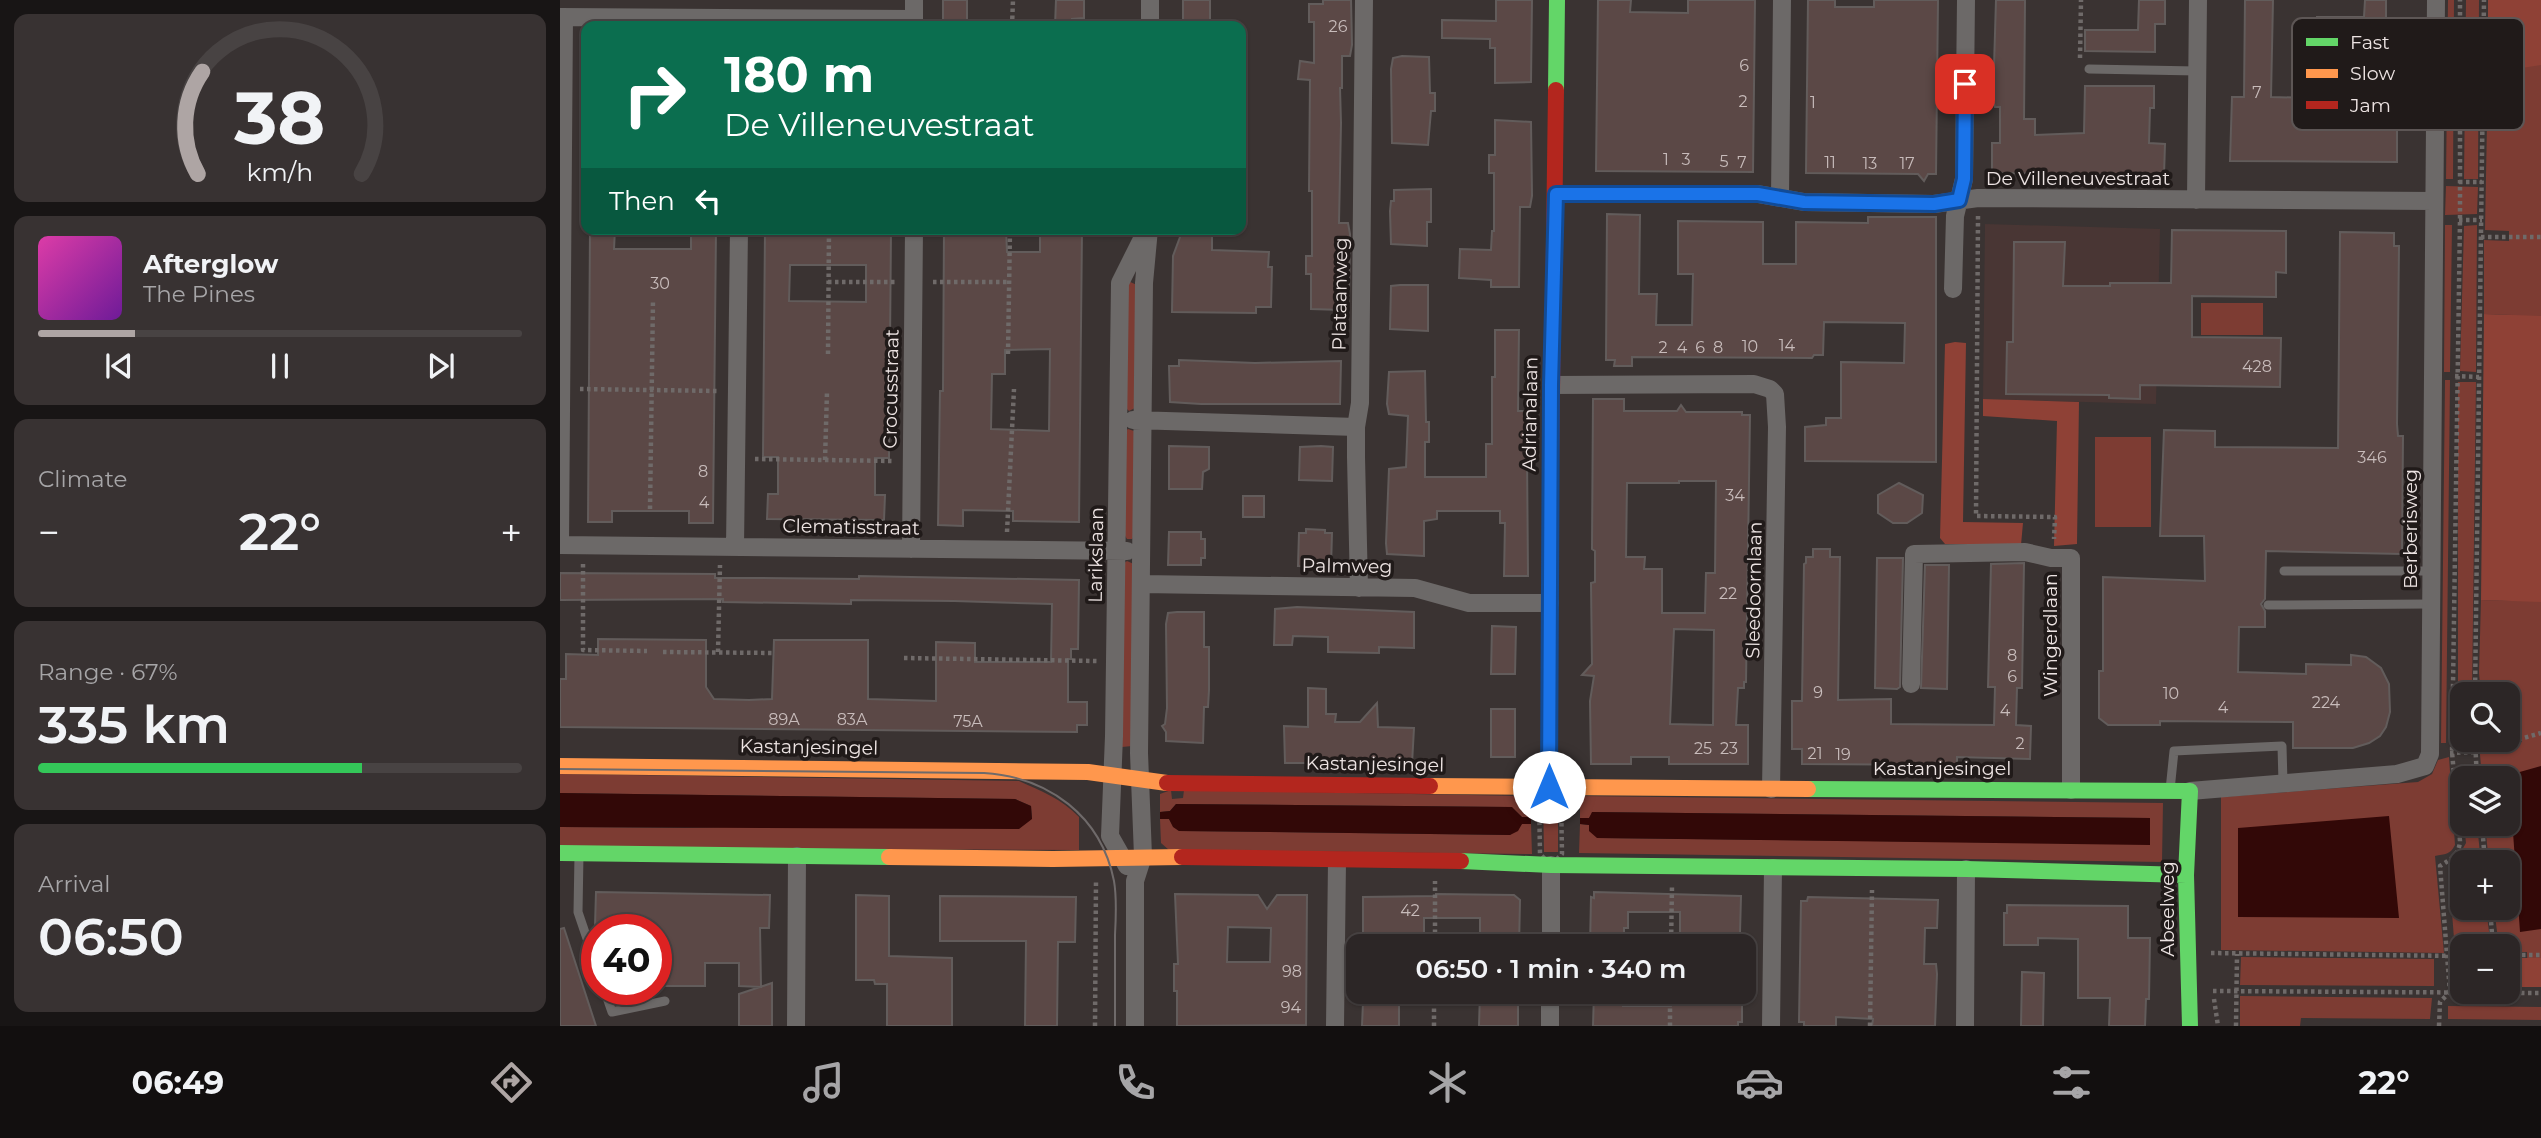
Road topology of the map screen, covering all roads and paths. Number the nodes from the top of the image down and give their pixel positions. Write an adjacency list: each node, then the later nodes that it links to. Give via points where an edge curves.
1 (914, 0): 18 (street)
2 (1013, 0): 19 (path)
3 (1150, 0): 20 (street)
4 (1364, 0): 61 (street, Plataanweg, via 1360,403)
5 (1557, 0): 29 (street, Adrianalaan)
6 (1782, 0): 30 (street)
7 (1966, 0): 32 (street, via 1964,179)
8 (2081, 0): 21 (path, via 2080,61)
9 (2197, 0): 22 (street)
10 (2436, 0): 14 (street, Berberisweg)
11 (2460, 0): 15 (path)
12 (2484, 0): 16 (path)
13 (562, 17): 17 (street); 54 (street)
14 (2436, 18)
15 (2460, 18)
16 (2484, 18)
17 (681, 21)
18 (914, 21)
19 (1012, 21)
20 (1150, 21)
21 (2089, 69): 22 (lane)
22 (2197, 71): 33 (street)
23 (2434, 130): 26 (street, Berberisweg)
24 (2459, 130): 27 (path)
25 (2483, 130): 28 (path)
26 (2434, 182): 27 (path); 34 (street, Berberisweg)
27 (2459, 182): 28 (path); 36 (path)
28 (2482, 182): 37 (path)
29 (1556, 194): 30 (street, De Villeneuvestraat); 53 (street, Adrianalaan)
30 (1780, 197): 32 (street, De Villeneuvestraat, via 1804,202 1934,204)
31 (1978, 198): 32 (street, De Villeneuvestraat); 33 (street, De Villeneuvestraat); 73 (path, via 1976,516 2055,517)
32 (1959, 200): 46 (street)
33 (2196, 200): 34 (street, De Villeneuvestraat)
34 (2434, 201): 35 (street, Berberisweg)
35 (2434, 220): 36 (path); 50 (street, Berberisweg)
36 (2460, 220): 37 (path); 51 (path)
37 (2482, 220): 44 (path)
38 (739, 235): 57 (street)
39 (829, 235): 48 (path)
40 (914, 235): 64 (street, Crocusstraat)
41 (1010, 235): 49 (path)
42 (1145, 235): 59 (street, Larikslaan, via 1120,283)
43 (1148, 235): 60 (street, Larikslaan)
44 (2481, 237): 45 (path); 52 (path)
45 (2541, 237)
46 (1953, 289)
47 (653, 300): 56 (path)
48 (828, 354)
49 (1007, 354)
50 (2432, 375): 51 (path); 74 (street, Berberisweg)
51 (2456, 376): 52 (path); 87 (path)
52 (2479, 377): 88 (path)
53 (1551, 385): 78 (street, Adrianalaan); 99 (street, Sleedoornlaan, via 1754,384 1774,392)
54 (561, 388): 56 (path); 66 (street)
55 (1014, 389): 70 (path)
56 (652, 390): 57 (path); 65 (path)
57 (737, 392): 68 (street)
58 (827, 392): 63 (path)
59 (1118, 418): 60 (street); 71 (street, Larikslaan)
60 (1143, 421): 61 (street); 72 (street, Larikslaan)
61 (1356, 427): 77 (street, Plataanweg)
62 (751, 459): 63 (path)
63 (825, 460): 64 (path)
64 (911, 461): 69 (street, Crocusstraat)
65 (650, 509)
66 (560, 545): 67 (street, Clematisstraat)
67 (583, 545): 68 (street, Clematisstraat); 81 (path, via 583,650)
68 (728, 546): 69 (street, Clematisstraat); 83 (path)
69 (911, 549): 70 (street, Clematisstraat)
70 (1006, 550): 71 (street, Clematisstraat)
71 (1117, 551): 72 (street, Clematisstraat); 86 (street, Larikslaan)
72 (1142, 551): 76 (street, Larikslaan)
73 (2051, 558): 89 (street, Wingerdlaan, via 2025,552 1914,554); 100 (street, Wingerdlaan, via 2071,558)
74 (2430, 570): 75 (lane); 79 (street, Berberisweg)
75 (2284, 571)
76 (1142, 584): 77 (street, Palmweg); 97 (street, Larikslaan)
77 (1359, 587): 78 (street, Palmweg, via 1424,589 1469,603)
78 (1550, 603): 103 (street, Adrianalaan)
79 (2430, 604): 80 (lane); 98 (street, Berberisweg, via 2430,754 2425,766 2397,774)
80 (2267, 605)
81 (647, 651)
82 (663, 652): 83 (path)
83 (718, 652): 84 (path)
84 (775, 653)
85 (904, 658): 86 (path)
86 (1115, 662): 96 (street, Larikslaan)
87 (2453, 682)
88 (2476, 682)
89 (1911, 684)
90 (2541, 733): 91 (path)
91 (2520, 739)
92 (2452, 752): 127 (path, via 2459,850 2440,866)
93 (2475, 752): 95 (path)
94 (560, 766): 96 (street, Kastanjesingel)
95 (2476, 766)
96 (1112, 775): 97 (street, Kastanjesingel); 108 (street, Larikslaan, via 1110,836)
97 (1141, 780): 103 (street, Kastanjesingel); 107 (street, Larikslaan)
98 (2283, 783): 101 (lane, via 2281,746 2174,751); 102 (street, Berberisweg)
99 (1771, 789): 100 (street, Kastanjesingel); 103 (street, Kastanjesingel)
100 (2071, 790): 101 (street, Kastanjesingel)
101 (2169, 791): 102 (street, Kastanjesingel)
102 (2190, 791): 115 (street, Abeelweg)
103 (1550, 793): 110 (path); 110 (path)
104 (560, 853): 105 (street)
105 (579, 853): 106 (street); 119 (lane)
106 (797, 856): 109 (street); 138 (street)
107 (1143, 856): 108 (street); 111 (street); 117 (street, Larikslaan)
108 (1123, 857): 109 (street); 117 (street, Larikslaan)
109 (1097, 858): 139 (path)
110 (1551, 858): 111 (street); 112 (street); 121 (street)
111 (1337, 860): 141 (street)
112 (1773, 868): 113 (street); 145 (street)
113 (1872, 868): 114 (street); 146 (path)
114 (1966, 869): 115 (street); 147 (street)
115 (2186, 875): 148 (street, Abeelweg)
116 (1435, 880): 120 (path)
117 (1135, 881): 140 (street, Larikslaan)
118 (1672, 885): 122 (path)
119 (581, 921)
120 (1435, 934)
121 (1551, 934)
122 (1671, 934)
123 (2210, 953): 124 (path)
124 (2237, 954): 127 (path); 128 (path)
125 (2520, 955): 126 (path)
126 (2541, 955)
127 (2448, 956): 131 (path)
128 (2236, 990): 129 (path); 131 (path); 149 (path)
129 (2213, 991)
130 (2520, 992): 132 (path)
131 (2450, 993): 150 (path, via 2440,1002)
132 (2541, 993)
133 (1434, 1004): 142 (path)
134 (1550, 1004): 143 (street)
135 (1670, 1004): 144 (path)
136 (610, 1005): 137 (lane, via 612,1012)
137 (646, 1005)
138 (796, 1026)
139 (1095, 1026)
140 (1135, 1026)
141 (1335, 1026)
142 (1434, 1026)
143 (1550, 1026)
144 (1670, 1026)
145 (1771, 1026)
146 (1870, 1026)
147 (1965, 1026)
148 (2190, 1026)
149 (2236, 1026)
150 (2439, 1026)

